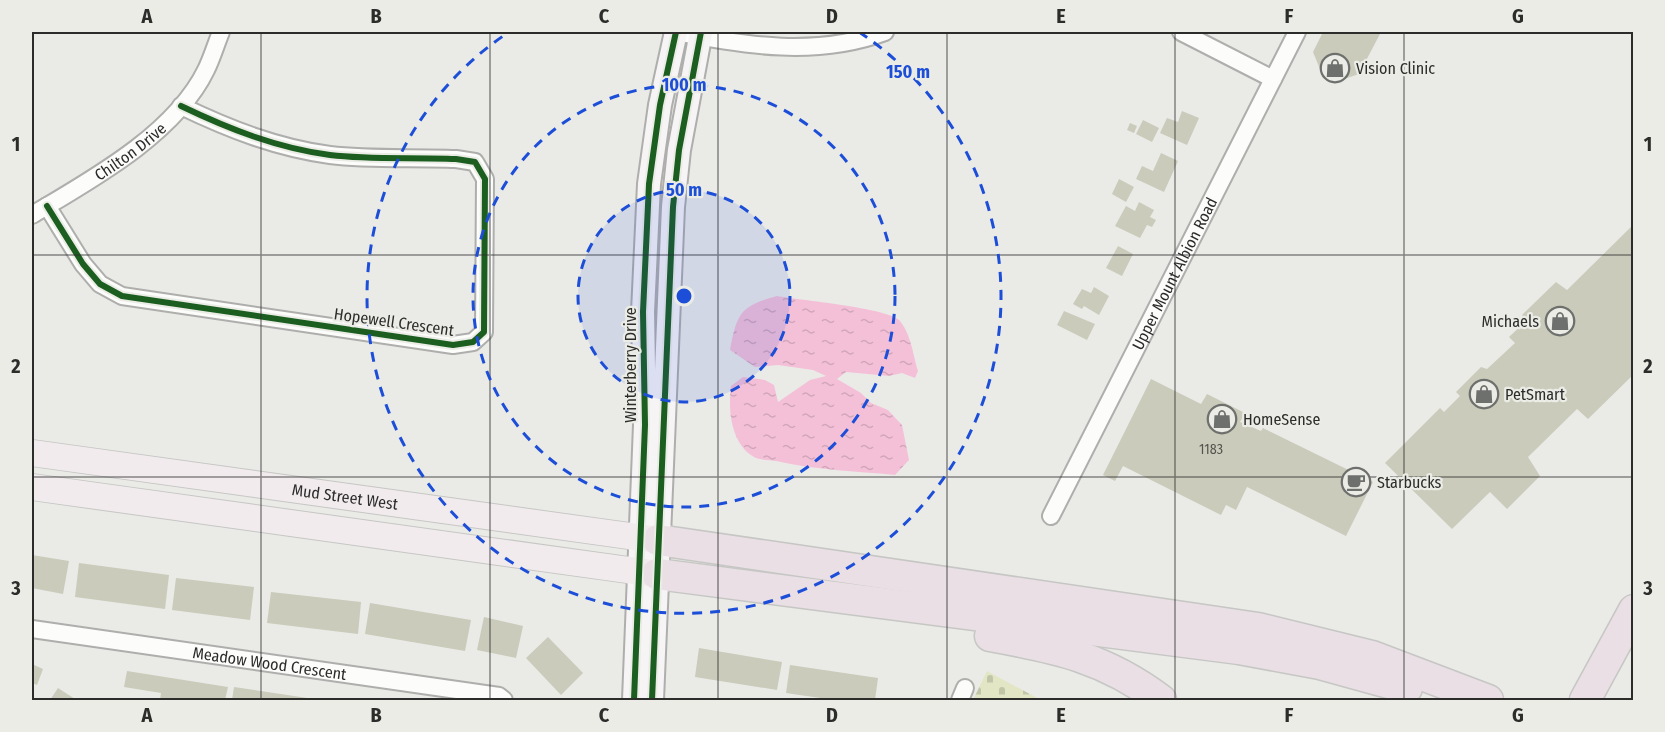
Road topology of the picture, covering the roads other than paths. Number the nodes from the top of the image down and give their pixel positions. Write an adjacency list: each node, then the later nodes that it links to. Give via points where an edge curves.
1 (220, 32): 8 (street, Chilton Drive, via 205,71)
2 (676, 32): 6 (street); 14 (street, Winterberry Drive, via 649,184 643,312)
3 (885, 32): 6 (street, via 845,44 798,48)
4 (1181, 32): 7 (street)
5 (1298, 32): 7 (street, Upper Mount Albion Road)
6 (700, 34): 14 (street, Winterberry Drive, via 673,207)
7 (1273, 79): 13 (street, Upper Mount Albion Road)
8 (181, 106): 9 (street, Chilton Drive, via 132,152); 9 (street, Hopewell Crescent, via 246,136 298,149 332,155 475,162 485,179 484,332 473,342 453,345 122,296 100,284 83,264)
9 (47, 206): 10 (street, Chilton Drive)
10 (32, 215)
11 (32, 453): 14 (main road, Mud Street West)
12 (32, 487): 15 (main road)
13 (1051, 516)
14 (649, 539): 15 (street, Winterberry Drive); 24 (highway, via 1258,628 1372,656)
15 (647, 573): 16 (highway); 20 (street, Winterberry Drive); 21 (street, Winterberry Drive)
16 (770, 588): 22 (highway, via 901,620 1082,655 1118,672); 23 (highway, via 1239,649 1320,664)
17 (1634, 610): 25 (highway)
18 (32, 629): 19 (street, Meadow Wood Crescent, via 499,696)
19 (504, 700)
20 (634, 700)
21 (652, 700)
22 (1161, 700)
23 (1440, 700)
24 (1488, 700)
25 (1586, 700)

